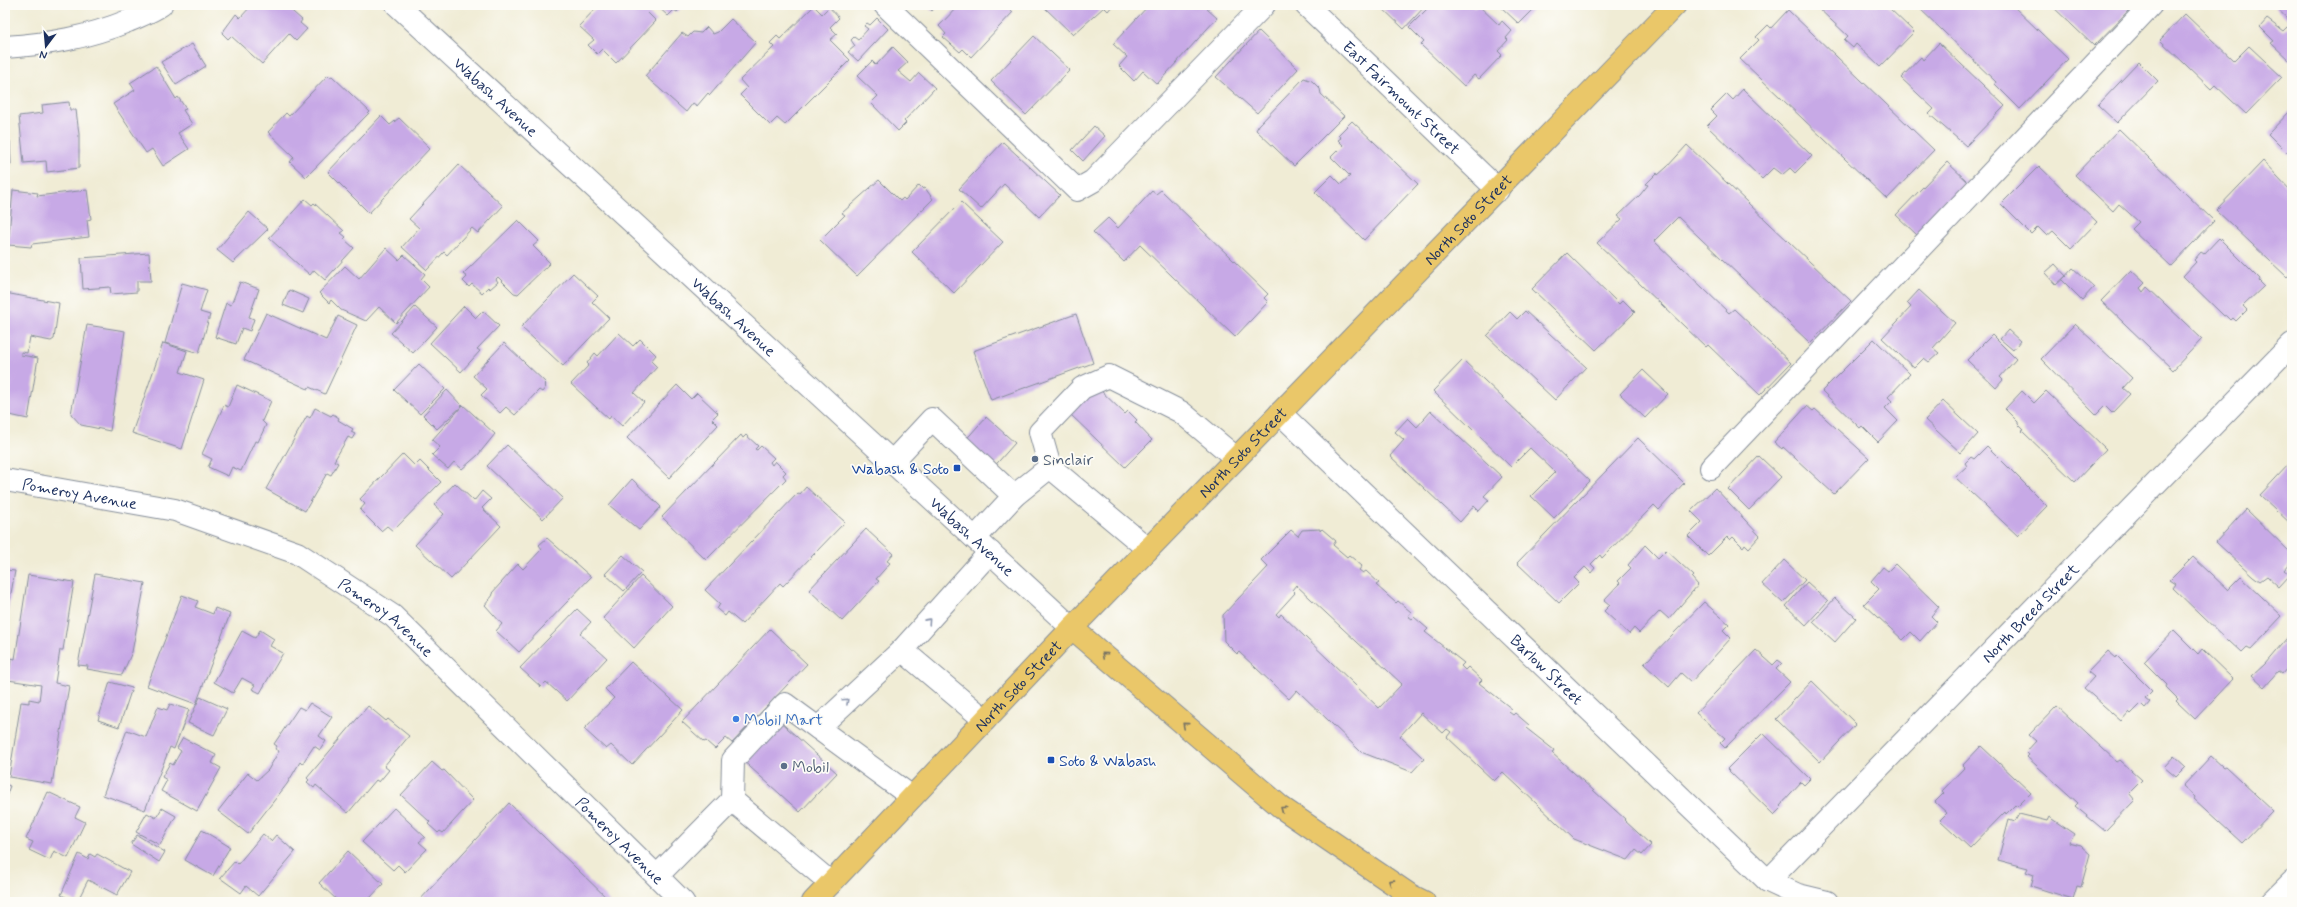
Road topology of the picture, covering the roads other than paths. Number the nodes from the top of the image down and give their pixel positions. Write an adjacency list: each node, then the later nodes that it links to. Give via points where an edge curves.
1 (161, 5): 8 (street, via 153,11 103,31 53,43)
2 (397, 5): 13 (street, Wabash Avenue)
3 (885, 5): 4 (street, via 1077,190 1093,180)
4 (1264, 5)
5 (1306, 5): 9 (street, East Fairmount Street)
6 (1675, 5): 9 (main road, North Soto Street)
7 (2151, 5): 15 (street)
8 (5, 47)
9 (1498, 190): 11 (main road, North Soto Street)
10 (2292, 344): 27 (street, North Breed Street)
11 (1280, 413): 12 (main road, North Soto Street); 27 (street, Barlow Street)
12 (1236, 458): 14 (street, via 1181,412 1109,376 1082,388 1040,432); 19 (main road, North Soto Street)
13 (892, 462): 17 (street, via 932,419); 18 (street, Wabash Avenue)
14 (1050, 466): 17 (street); 19 (street)
15 (1711, 468)
16 (5, 480): 26 (street, Pomeroy Avenue, via 175,510 297,553 393,616)
17 (1014, 496): 18 (street)
18 (982, 545): 20 (street, Wabash Avenue); 21 (street, one-way to 18)
19 (1148, 549): 20 (main road, North Soto Street)
20 (1072, 628): 22 (main road, North Soto Street); 32 (main road, one-way to 20, via 1282,808)
21 (902, 650): 22 (street); 23 (street, one-way to 21)
22 (985, 720): 24 (main road, North Soto Street)
23 (818, 728): 24 (street); 25 (street, via 785,704 732,760)
24 (912, 797): 29 (main road, North Soto Street)
25 (732, 800): 26 (street); 29 (street)
26 (657, 876): 30 (street, Pomeroy Avenue)
27 (1768, 881): 33 (street, Barlow Street, via 1798,895)
28 (2292, 882): 34 (street)
29 (831, 883): 31 (main road, North Soto Street)
30 (683, 902)
31 (814, 902)
32 (1424, 902)
33 (1828, 902)
34 (2272, 902)

